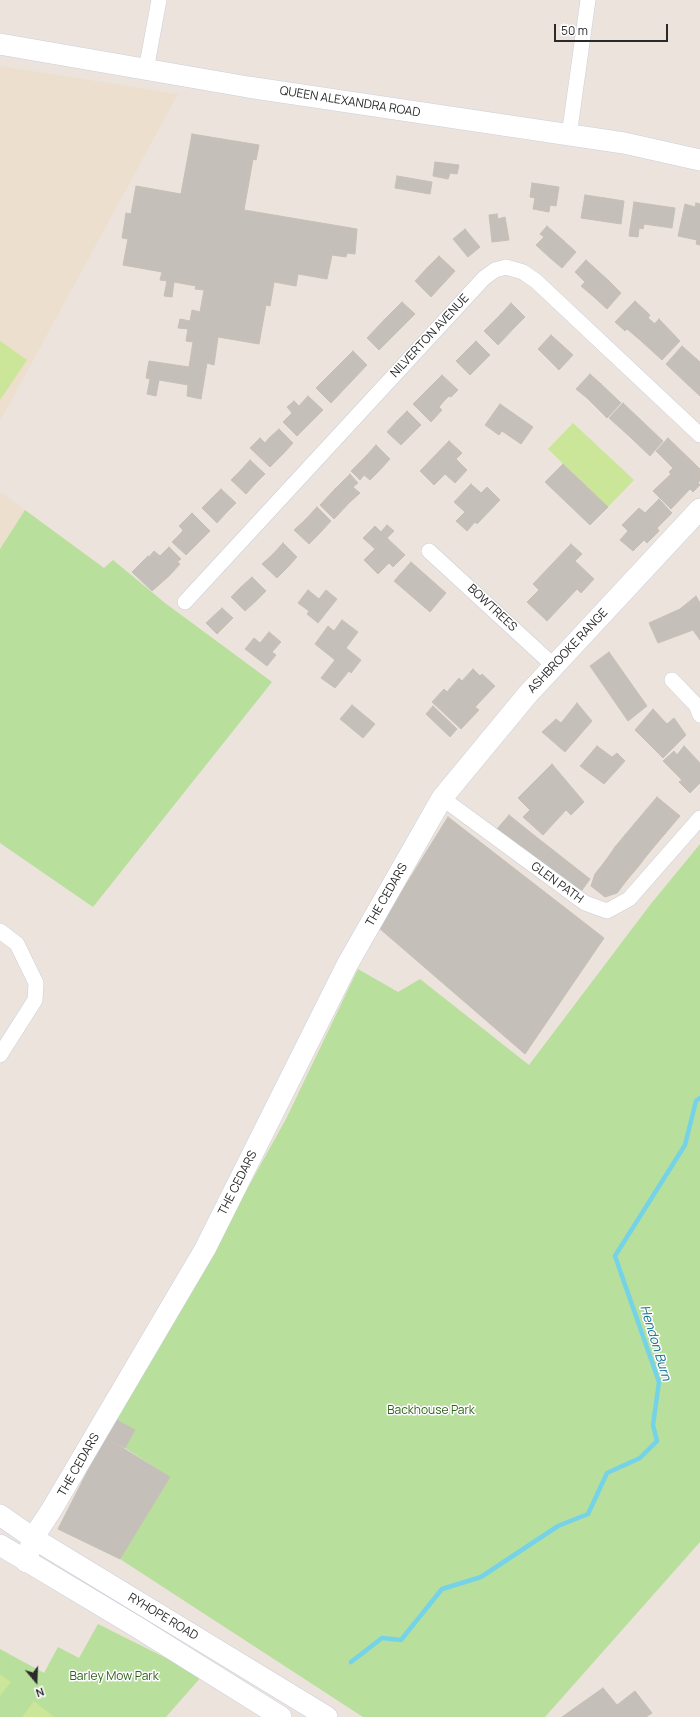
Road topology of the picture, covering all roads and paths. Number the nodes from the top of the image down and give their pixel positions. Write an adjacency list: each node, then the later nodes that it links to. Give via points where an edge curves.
1 (160, 0): 4 (street)
2 (588, 0): 5 (street)
3 (0, 44): 4 (street, QUEEN ALEXANDRA ROAD)
4 (146, 70): 5 (street, QUEEN ALEXANDRA ROAD)
5 (569, 136): 6 (street, QUEEN ALEXANDRA ROAD, via 624,144)
6 (700, 160)
7 (700, 435): 10 (street, NILVERTON AVENUE, via 536,281 523,272 506,267 495,270 484,278)
8 (700, 509): 11 (street, ASHBROOKE RANGE)
9 (429, 551): 11 (street, BOWTREES)
10 (185, 602)
11 (554, 666): 14 (street, ASHBROOKE RANGE)
12 (672, 680): 13 (street, via 696,705)
13 (700, 715)
14 (442, 798): 15 (street, GLEN PATH, via 584,903 607,911 629,899); 19 (street, THE CEDARS, via 347,965 204,1249 52,1510)
15 (700, 818)
16 (0, 931): 17 (street, via 17,944 36,983 35,1000)
17 (0, 1055)
18 (0, 1515): 19 (street, RYHOPE ROAD)
19 (33, 1538): 21 (street, THE CEDARS); 23 (street, RYHOPE ROAD)
20 (0, 1545): 21 (street, RYHOPE ROAD)
21 (26, 1562): 22 (street, RYHOPE ROAD, via 137,1627)
22 (281, 1717)
23 (327, 1717)

